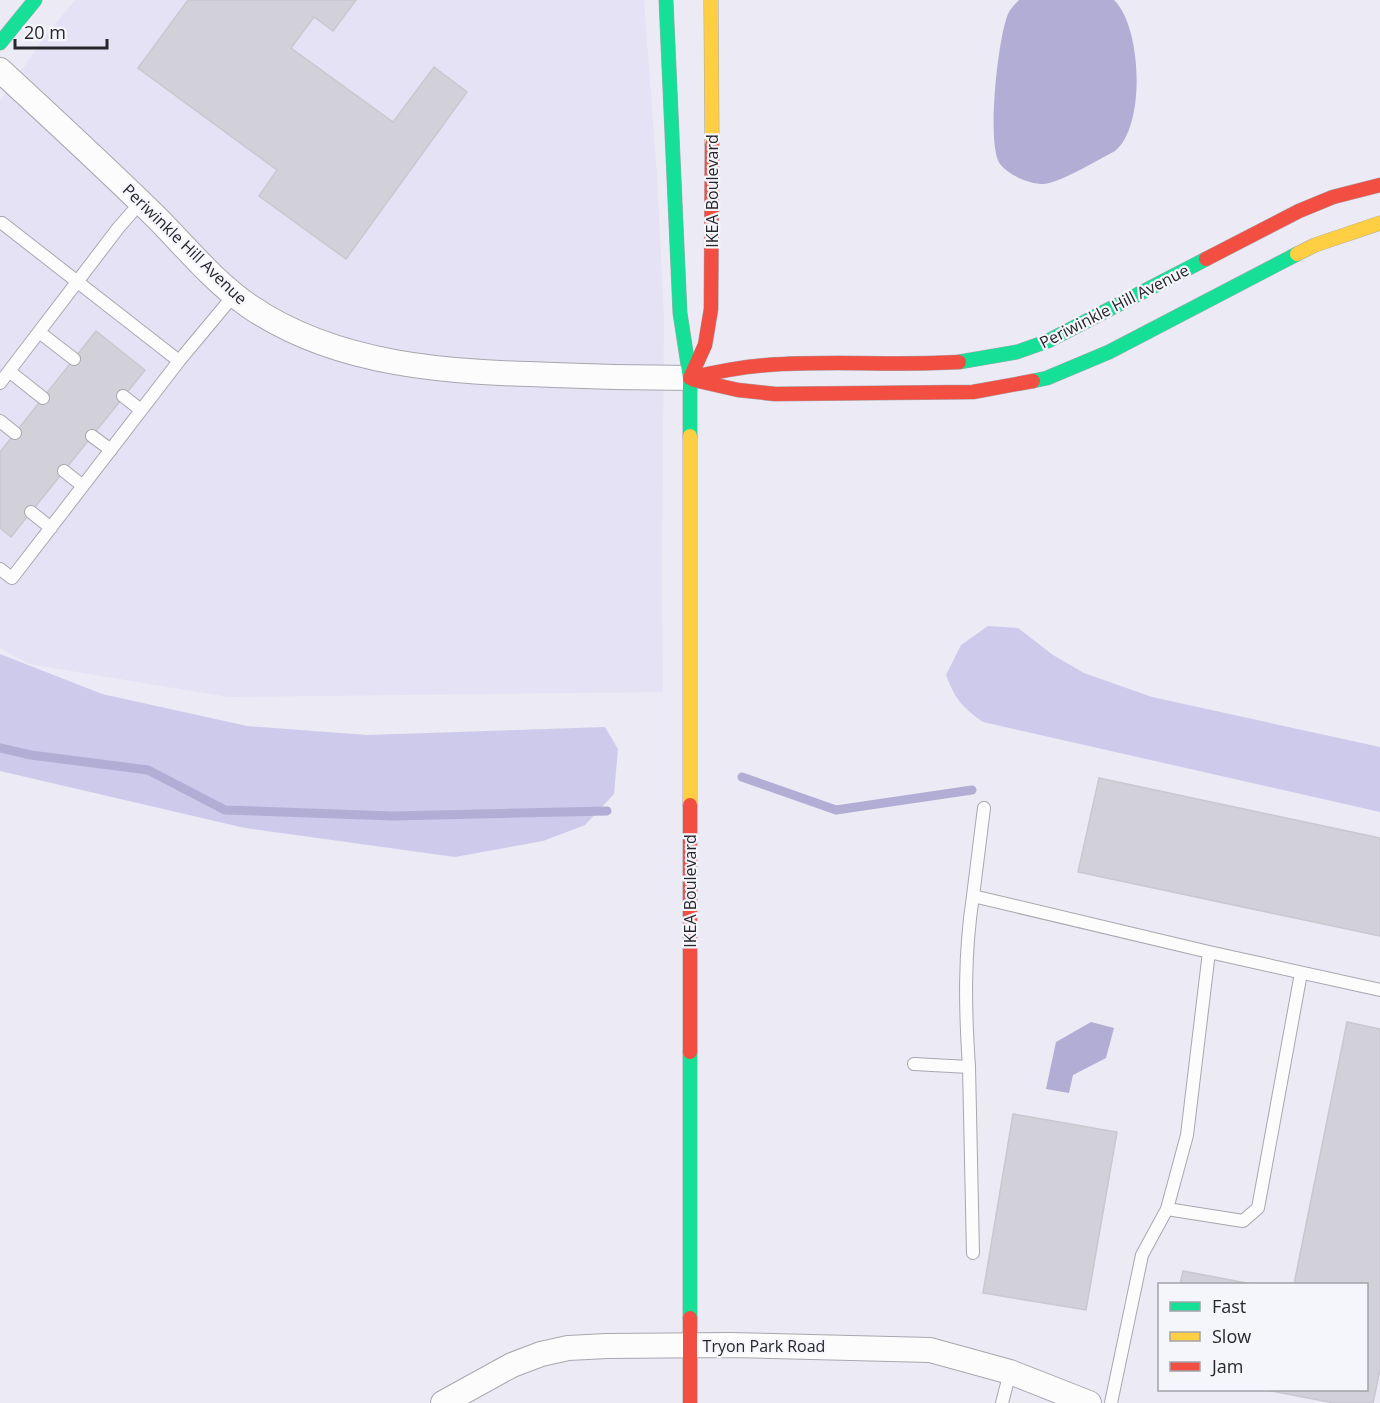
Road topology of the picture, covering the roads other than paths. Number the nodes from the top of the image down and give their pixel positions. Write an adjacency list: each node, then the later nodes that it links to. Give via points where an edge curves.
1 (35, 0): 4 (street)
2 (666, 0): 16 (street, IKEA Boulevard, via 680,313)
3 (711, 0): 16 (street, IKEA Boulevard, via 711,309 705,345)
4 (0, 43)
5 (0, 70): 7 (street, Periwinkle Hill Avenue)
6 (1380, 185): 16 (street, Periwinkle Hill Avenue, via 1299,211 1056,337 1004,356 936,363 758,365)
7 (141, 202): 10 (lane); 11 (street, Periwinkle Hill Avenue)
8 (2, 223): 10 (lane)
9 (1380, 223): 16 (street, Periwinkle Hill Avenue, via 1315,245 1075,368 1017,386 973,392 775,394 714,386)
10 (77, 282): 12 (lane); 14 (lane)
11 (234, 295): 14 (lane); 16 (street, Periwinkle Hill Avenue, via 300,334 403,365 516,374)
12 (39, 332): 13 (lane); 15 (lane)
13 (74, 359)
14 (179, 361): 20 (lane)
15 (9, 371): 17 (lane); 19 (lane)
16 (690, 378): 39 (street, IKEA Boulevard)
17 (0, 383)
18 (123, 396): 20 (lane)
19 (43, 398)
20 (141, 410): 24 (lane)
21 (0, 421): 22 (lane)
22 (15, 433)
23 (92, 435): 24 (lane)
24 (111, 450): 26 (lane)
25 (64, 471): 26 (lane)
26 (83, 486): 28 (lane)
27 (31, 512): 28 (lane)
28 (51, 528): 29 (lane, via 12,578)
29 (0, 569)
30 (984, 808): 31 (lane)
31 (973, 897): 32 (lane); 36 (lane, via 967,936 965,1005)
32 (1209, 952): 33 (lane); 37 (lane, via 1187,1135)
33 (1301, 973): 34 (lane); 37 (lane, via 1258,1208 1243,1221)
34 (1380, 990)
35 (914, 1064): 36 (lane)
36 (969, 1067): 38 (lane)
37 (1167, 1209): 45 (lane, via 1142,1255)
38 (974, 1253)
39 (690, 1346): 40 (street, Tryon Park Road, via 930,1350); 41 (street, Tryon Park Road, via 568,1348 541,1354 512,1365); 42 (street, IKEA Boulevard)
40 (1010, 1372): 43 (lane); 44 (street, Tryon Park Road)
41 (443, 1403)
42 (690, 1403)
43 (1002, 1403)
44 (1089, 1403)
45 (1111, 1403)

